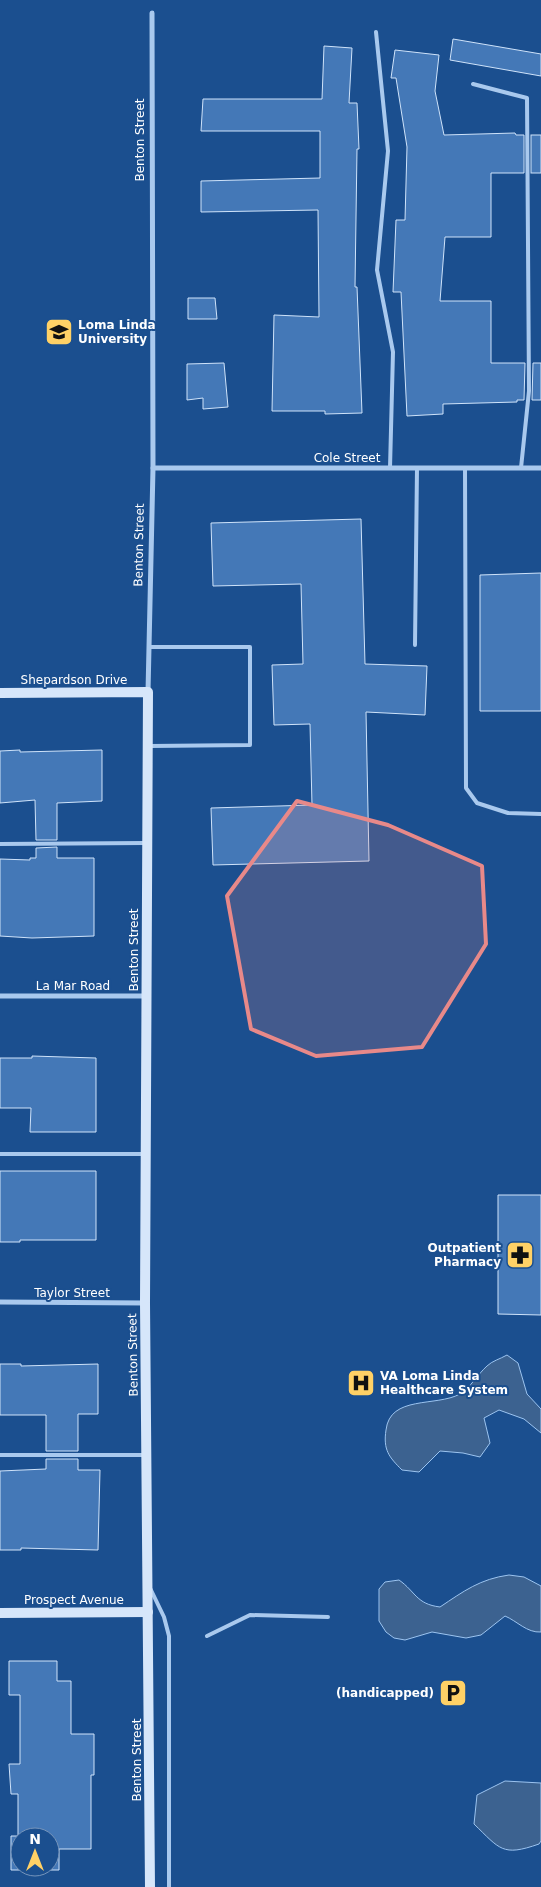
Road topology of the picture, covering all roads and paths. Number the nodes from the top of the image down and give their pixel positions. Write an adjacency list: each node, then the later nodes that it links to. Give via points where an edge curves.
1 (152, 12): 4 (street, Benton Street)
2 (376, 32): 5 (lane, via 388,151 377,270 393,352)
3 (473, 84): 8 (lane, via 527,98 529,392)
4 (153, 468): 5 (street, Cole Street); 11 (street, Benton Street)
5 (390, 468): 6 (street, Cole Street)
6 (417, 468): 7 (street, Cole Street); 10 (lane)
7 (465, 468): 8 (street, Cole Street); 15 (lane, via 466,788 477,803 508,813)
8 (521, 468): 9 (street, Cole Street)
9 (541, 468)
10 (415, 645)
11 (149, 647): 12 (street, Benton Street); 14 (lane, via 250,647 250,745)
12 (148, 692): 13 (street, Shepardson Drive); 14 (street, Benton Street)
13 (0, 693)
14 (148, 746): 16 (street, Benton Street)
15 (541, 814)
16 (147, 843): 17 (lane); 19 (street, Benton Street)
17 (0, 844)
18 (0, 996): 19 (street, La Mar Road)
19 (147, 996): 21 (street, Benton Street)
20 (0, 1154): 21 (lane)
21 (146, 1154): 23 (street, Benton Street)
22 (0, 1302): 23 (street, Taylor Street)
23 (145, 1303): 25 (street, Benton Street)
24 (0, 1455): 25 (lane)
25 (146, 1455): 26 (street, Benton Street)
26 (147, 1582): 27 (street, Benton Street); 32 (lane, via 164,1617 168,1636)
27 (148, 1612): 28 (street, Prospect Avenue); 31 (street, Benton Street)
28 (0, 1613)
29 (328, 1617): 30 (lane, via 250,1615)
30 (207, 1636)
31 (150, 1887)
32 (168, 1887)

